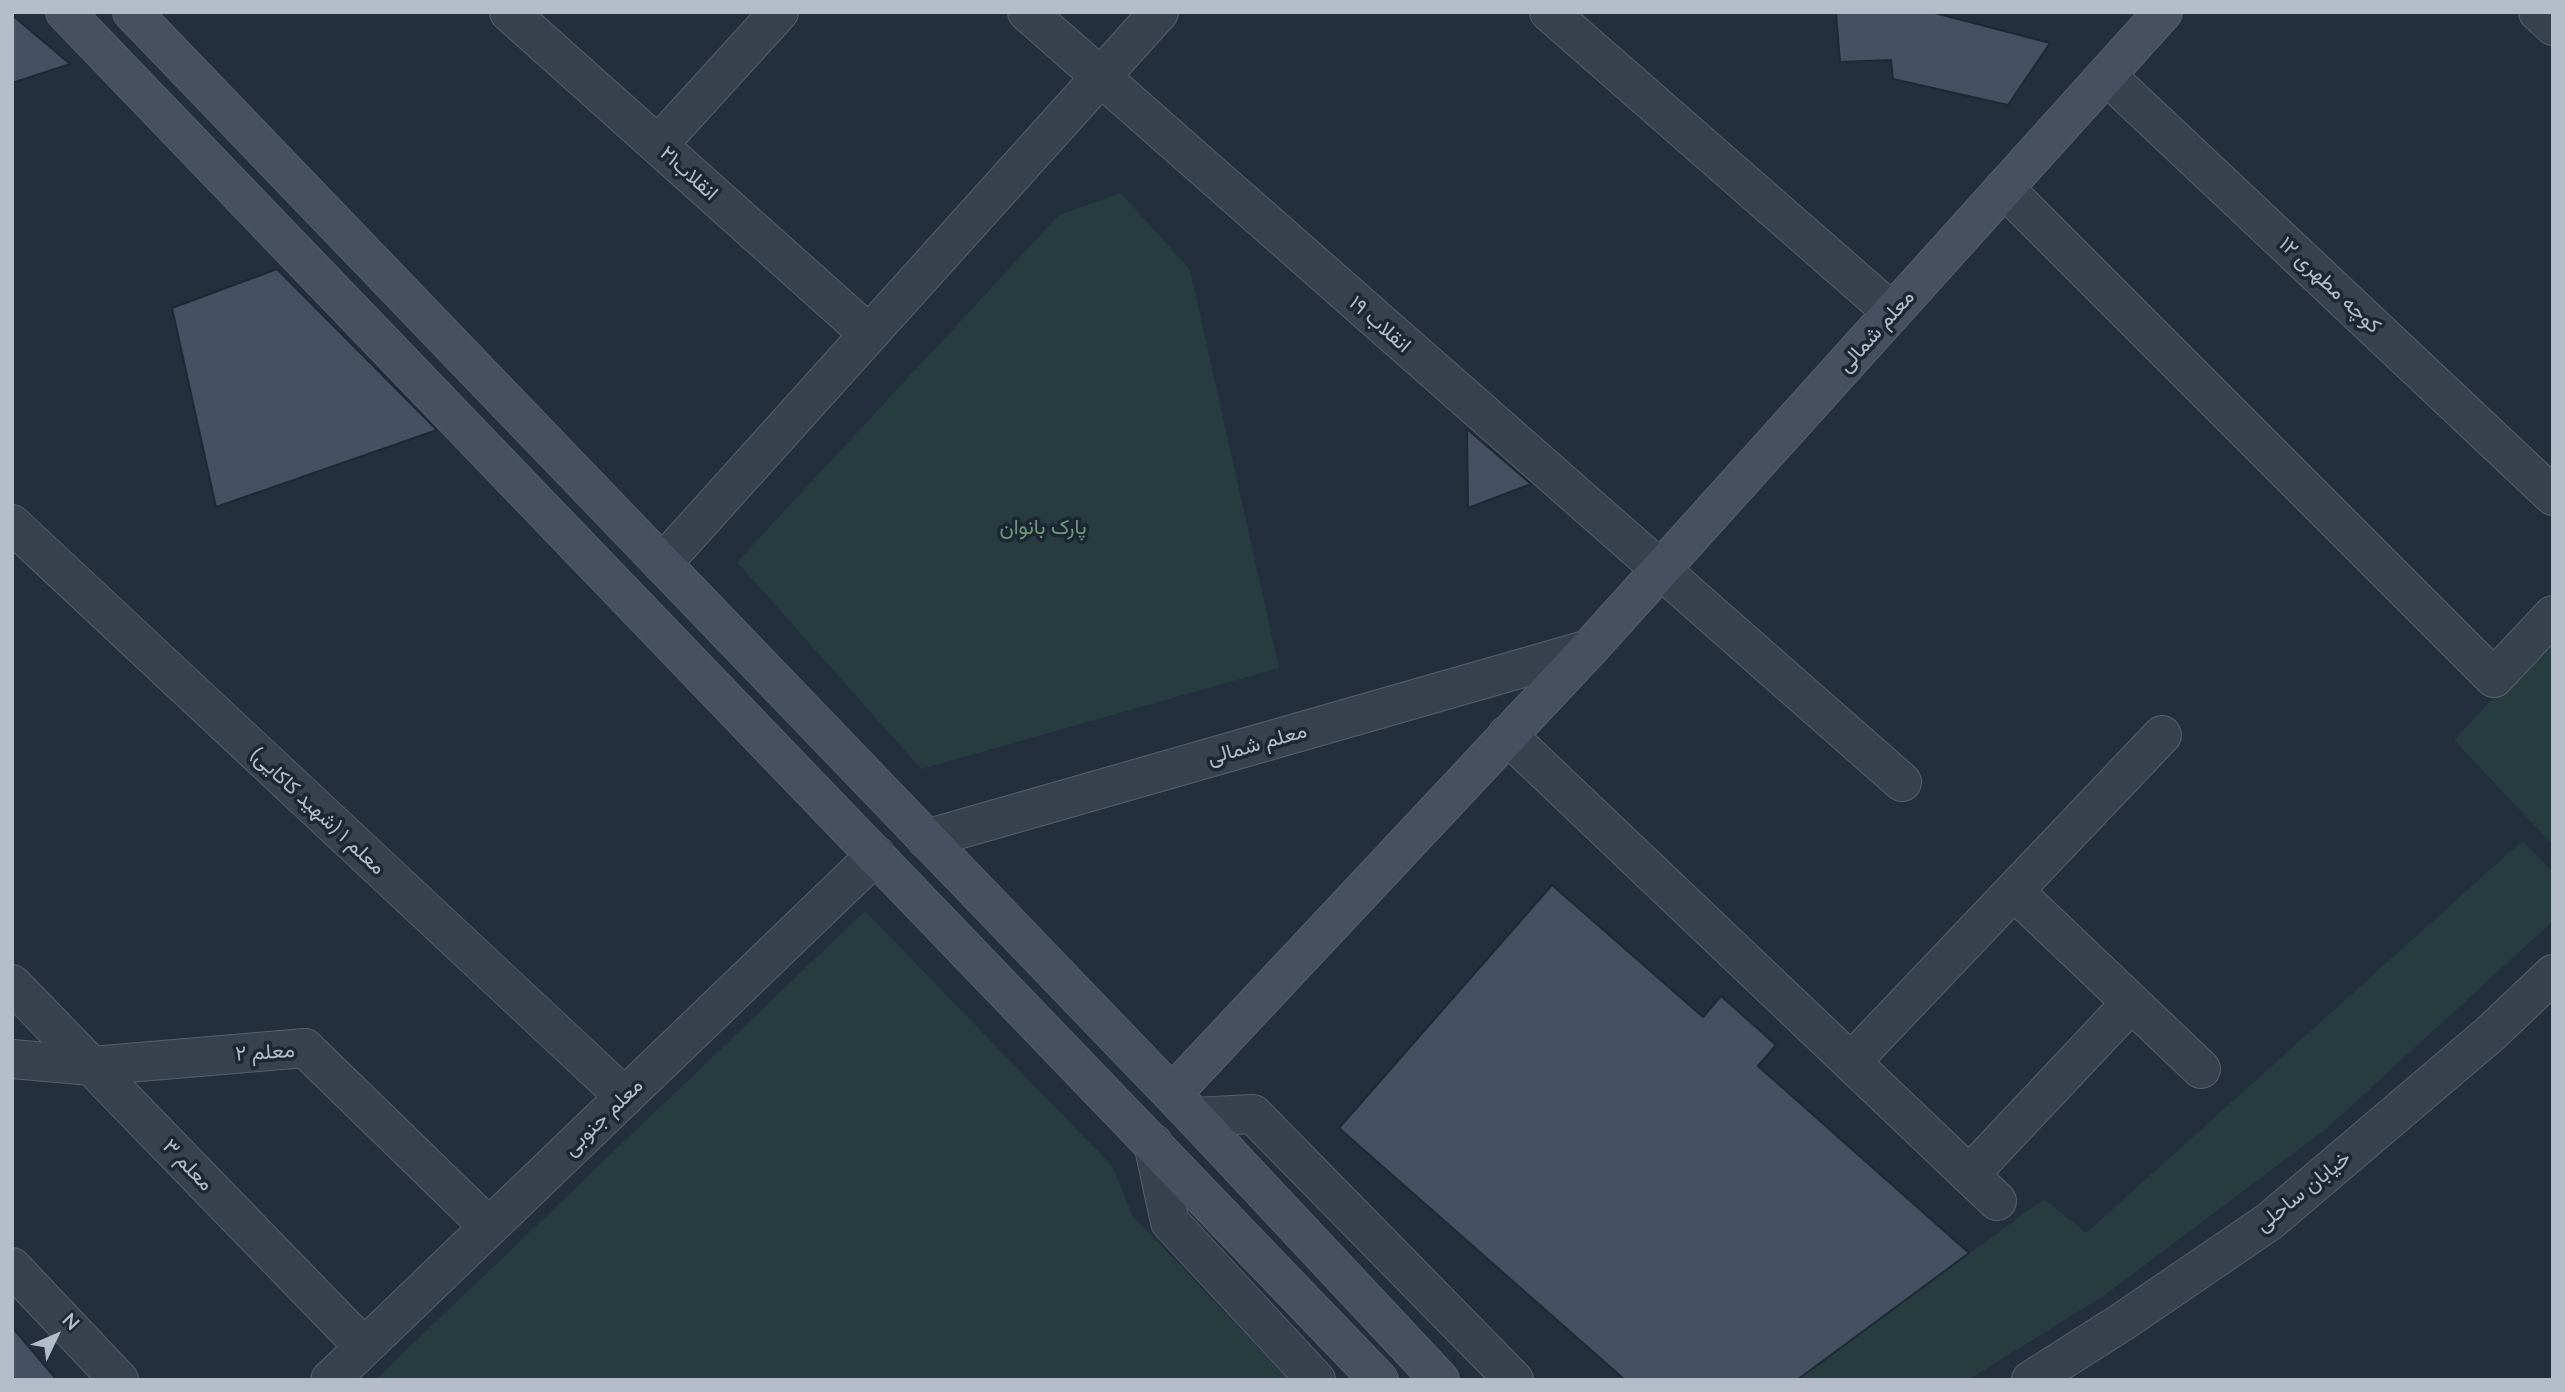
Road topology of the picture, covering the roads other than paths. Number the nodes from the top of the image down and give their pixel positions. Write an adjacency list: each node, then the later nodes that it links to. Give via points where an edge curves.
1 (65, 12): 27 (main road)
2 (132, 12): 19 (main road)
3 (509, 12): 13 (street, انقلاب۲۱)
4 (779, 12): 13 (street)
5 (1027, 12): 12 (street, انقلاب ۱۹)
6 (1158, 12): 12 (street)
7 (1549, 12): 15 (street)
8 (2162, 12): 11 (main road, معلم شمالی)
9 (2538, 12): 10 (street)
10 (2553, 26)
11 (2106, 75): 14 (main road, معلم شمالی); 17 (street, کوچه مطهری ۱۲)
12 (1100, 77): 16 (street); 20 (street, انقلاب ۱۹)
13 (658, 145): 16 (street, انقلاب۲۱)
14 (2004, 188): 15 (main road, معلم شمالی); 21 (street, via 2494,678)
15 (1892, 312): 20 (main road, معلم شمالی)
16 (869, 334): 19 (street)
17 (2553, 496)
18 (12, 524): 36 (street, معلم ۱ (شهید کاکایی))
19 (662, 564): 26 (main road)
20 (1659, 570): 22 (main road, معلم شمالی); 25 (street, انقلاب ۱۹)
21 (2553, 615)
22 (1589, 649): 24 (main road, معلم شمالی); 26 (street, معلم شمالی)
23 (2162, 735): 28 (street)
24 (1507, 736): 33 (street); 37 (main road, معلم شمالی)
25 (1902, 782)
26 (926, 839): 37 (main road)
27 (876, 855): 36 (street, معلم جنوبی); 38 (main road)
28 (2014, 891): 31 (street); 33 (street)
29 (2553, 974): 50 (street, خیابان ساحلی, via 2491,1033 2270,1220)
30 (12, 984): 34 (street, معلم ۳)
31 (2132, 1003): 35 (street); 39 (street)
32 (12, 1059): 34 (street, معلم ۲)
33 (1851, 1062): 39 (street)
34 (92, 1066): 41 (street, معلم ۲, via 305,1048); 43 (street, معلم ۳)
35 (2201, 1069)
36 (625, 1097): 41 (street, معلم جنوبی)
37 (1183, 1106): 48 (main road); 49 (street, via 1253,1114)
38 (1153, 1143): 46 (street, via 1170,1222); 47 (main road)
39 (1969, 1175): 40 (street)
40 (1997, 1201)
41 (489, 1227): 43 (street, معلم جنوبی)
42 (12, 1267): 44 (street)
43 (364, 1347): 45 (street, معلم جنوبی)
44 (119, 1380)
45 (330, 1380)
46 (1316, 1380)
47 (1379, 1380)
48 (1440, 1380)
49 (1514, 1380)
50 (2031, 1380)

